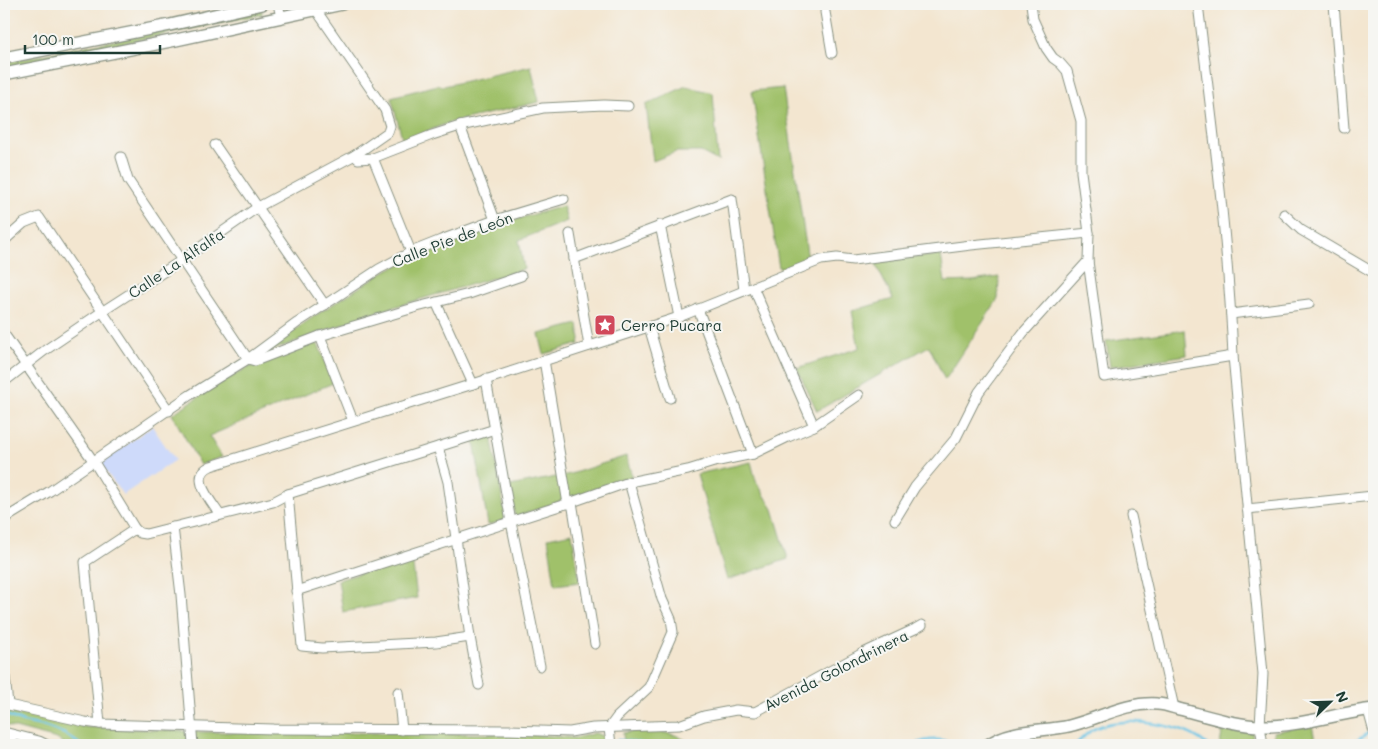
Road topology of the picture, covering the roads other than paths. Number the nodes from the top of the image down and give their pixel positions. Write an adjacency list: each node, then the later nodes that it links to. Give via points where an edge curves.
1 (262, 4): 11 (main road)
2 (278, 4): 9 (street)
3 (342, 4): 7 (main road)
4 (1031, 4): 25 (street, via 1033,19 1046,48 1067,72 1081,121 1081,172)
5 (1198, 4): 40 (street)
6 (1334, 4): 15 (street)
7 (316, 7): 9 (main road); 17 (street, Calle La Alfalfa, via 385,110 390,126 381,138)
8 (825, 12): 10 (street)
9 (281, 17): 12 (main road)
10 (832, 53)
11 (4, 58)
12 (4, 74)
13 (628, 106): 14 (street, via 542,108)
14 (460, 126): 19 (street); 23 (street)
15 (1344, 128)
16 (215, 146): 21 (street)
17 (355, 155): 19 (street, via 358,159); 21 (street, Calle La Alfalfa)
18 (121, 156): 30 (street, via 128,180)
19 (374, 158): 28 (street)
20 (564, 199): 23 (street, Calle Pie de León)
21 (258, 208): 30 (street, Calle La Alfalfa); 37 (street)
22 (1284, 214): 32 (street, via 1301,230)
23 (495, 220): 28 (street, Calle Pie de León)
24 (660, 225): 29 (street); 34 (street, via 732,199); 41 (street)
25 (1089, 233): 31 (street); 34 (street, via 854,260 821,260)
26 (570, 234): 29 (street)
27 (4, 241): 39 (street, via 24,223 39,217)
28 (411, 252): 37 (street, Calle Pie de León)
29 (574, 259): 45 (street)
30 (182, 260): 39 (street, Calle La Alfalfa); 47 (street)
31 (1088, 261): 46 (street, via 1104,377); 70 (street, via 1023,332 979,392 956,438 915,487)
32 (1374, 273)
33 (521, 276): 35 (street)
34 (748, 288): 38 (street); 57 (street)
35 (436, 302): 44 (street); 52 (street)
36 (1309, 304): 40 (street)
37 (325, 305): 47 (street, Calle Pie de León)
38 (698, 309): 41 (street); 60 (street)
39 (104, 311): 49 (street, Calle La Alfalfa); 55 (street)
40 (1231, 314): 46 (street)
41 (679, 317): 42 (street)
42 (648, 327): 45 (street); 54 (street)
43 (4, 334): 49 (street)
44 (320, 336): 47 (street, via 255,361); 56 (street)
45 (589, 346): 48 (street)
46 (1233, 356): 66 (street)
47 (248, 359): 55 (street, Calle Pie de León)
48 (544, 360): 50 (street); 65 (street)
49 (26, 365): 51 (street, Calle La Alfalfa); 61 (street)
50 (486, 379): 52 (street); 58 (street)
51 (4, 382)
52 (473, 384): 56 (street)
53 (859, 395): 57 (street)
54 (670, 398)
55 (169, 410): 61 (street, Calle Pie de León)
56 (353, 421): 67 (street, via 204,469 200,482)
57 (814, 426): 60 (street)
58 (495, 428): 59 (street); 71 (street)
59 (438, 447): 63 (street); 74 (street, via 448,482)
60 (753, 454): 62 (street)
61 (94, 462): 69 (street, Calle Pie de León); 73 (street)
62 (629, 482): 65 (street); 90 (street, via 673,632 649,688)
63 (288, 494): 67 (street, via 273,502); 75 (street)
64 (1373, 496): 66 (street)
65 (570, 503): 71 (street); 78 (street)
66 (1247, 509): 87 (street, via 1263,674)
67 (220, 515): 72 (street)
68 (1131, 516): 84 (street)
69 (4, 519)
70 (895, 520)
71 (511, 522): 74 (street); 79 (street)
72 (173, 527): 73 (street, via 146,534); 88 (street)
73 (135, 529): 86 (street, via 85,562)
74 (456, 538): 75 (street); 77 (street)
75 (296, 591): 77 (street, via 302,646 322,648 436,642)
76 (922, 625): 90 (street, Avenida Golondrinera, via 755,712 736,710 704,716 679,726)
77 (470, 637): 81 (street)
78 (595, 644)
79 (540, 666)
80 (4, 668): 83 (street)
81 (479, 685)
82 (398, 692): 91 (street)
83 (6, 704): 86 (street, Avenida Golondrinera)
84 (1174, 708): 87 (main road); 97 (main road, via 1158,704 1124,707 1067,726 1003,737)
85 (1371, 710): 87 (main road); 89 (street)
86 (100, 724): 88 (street, Avenida Golondrinera)
87 (1260, 726): 98 (street)
88 (191, 727): 91 (street, Avenida Golondrinera); 93 (street)
89 (1373, 727)
90 (608, 728): 91 (street, Avenida Golondrinera, via 570,732); 96 (street)
91 (402, 730)
92 (4, 733): 94 (street); 95 (street)
93 (193, 742)
94 (14, 745)
95 (47, 745)
96 (611, 745)
97 (988, 745)
98 (1263, 745)

